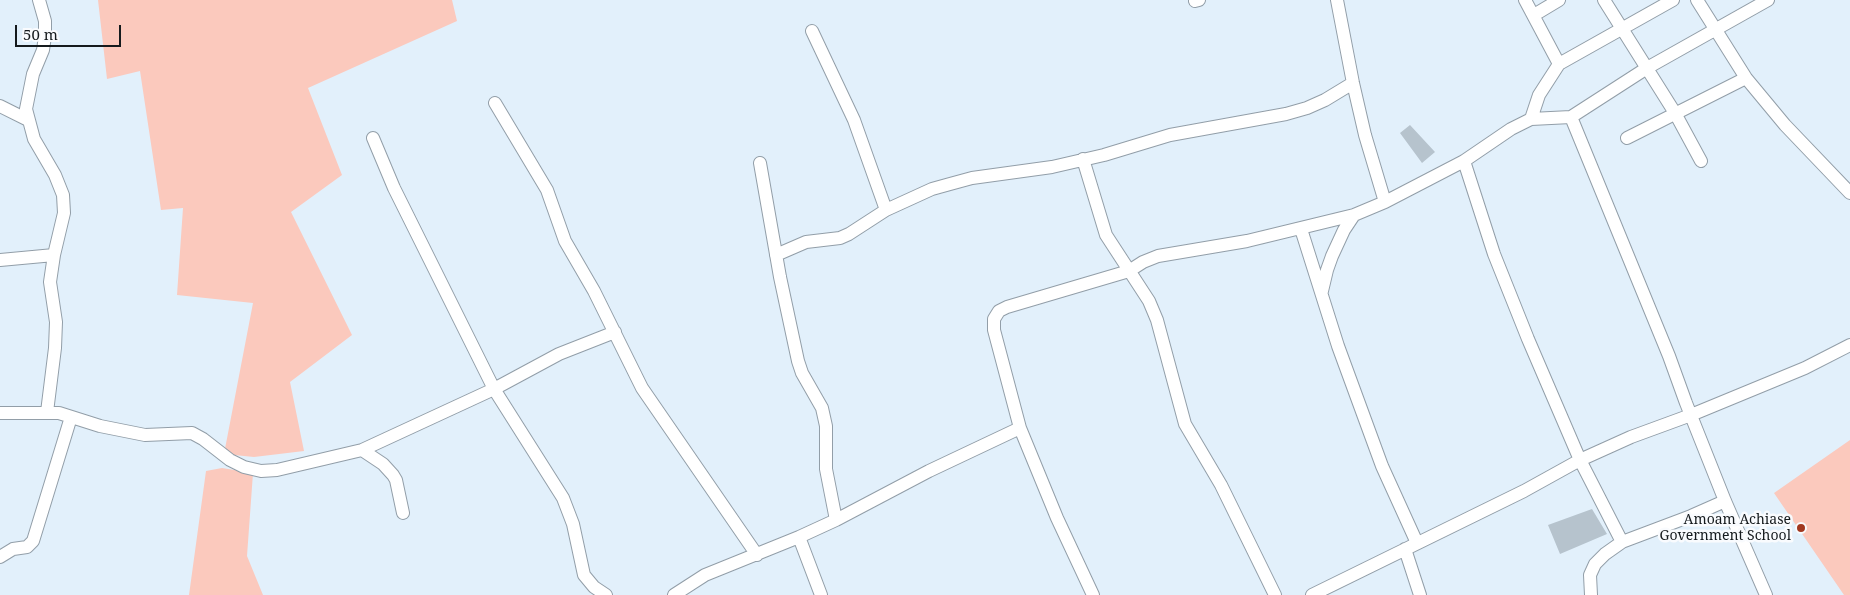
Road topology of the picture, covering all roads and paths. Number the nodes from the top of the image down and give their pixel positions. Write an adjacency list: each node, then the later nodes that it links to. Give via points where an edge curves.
1 (39, 0): 22 (street, via 45,20 45,36 33,74 26,109)
2 (1337, 0): 16 (street)
3 (1525, 0): 9 (street)
4 (1559, 0): 9 (street)
5 (1604, 0): 10 (street)
6 (1673, 0): 10 (street)
7 (1697, 0): 11 (street)
8 (1768, 0): 11 (street)
9 (1534, 15): 13 (street)
10 (1622, 29): 13 (street); 14 (street)
11 (1715, 30): 14 (street); 15 (street)
12 (812, 31): 31 (street, via 854,120)
13 (1559, 64): 21 (street, via 1539,95)
14 (1648, 68): 19 (street); 20 (street)
15 (1746, 78): 19 (street); 29 (street, via 1785,125)
16 (1353, 83): 25 (street, via 1325,100 1286,114 1170,135); 30 (street)
17 (496, 103): 39 (street, via 547,190 565,240)
18 (0, 106): 22 (street)
19 (1676, 113): 24 (street); 27 (street)
20 (1571, 117): 21 (street); 44 (street, via 1670,356)
21 (1530, 119): 26 (street)
22 (28, 120): 34 (street, via 34,139 63,195 64,213)
23 (373, 138): 41 (street, via 394,188)
24 (1627, 138)
25 (1083, 159): 31 (street, via 1052,167 972,178 932,189); 37 (street, via 1106,234)
26 (1464, 161): 30 (street); 48 (street, via 1494,254)
27 (1702, 161)
28 (760, 163): 35 (street)
29 (1850, 193)
30 (1385, 202): 32 (street)
31 (886, 210): 35 (street, via 840,238 806,242)
32 (1354, 215): 33 (street); 38 (street, via 1332,256)
33 (1301, 229): 37 (street, via 1158,256); 38 (street)
34 (54, 255): 36 (street); 42 (street, via 50,282 56,322 55,348)
35 (776, 255): 51 (street, via 798,361 822,408 826,426 828,485)
36 (0, 260)
37 (1129, 272): 46 (street, via 1007,306 995,316 994,330); 62 (street, via 1150,301 1185,424 1221,485)
38 (1322, 294): 54 (street, via 1382,466)
39 (615, 332): 41 (street, via 559,354); 56 (street, via 642,388)
40 (1850, 346): 44 (street, via 1806,368)
41 (494, 389): 47 (street); 58 (street, via 563,498 573,524 584,575)
42 (47, 412): 43 (street); 45 (street)
43 (0, 413)
44 (1691, 415): 48 (street); 49 (street)
45 (71, 417): 47 (street, via 105,428 144,435 192,433 230,460 261,471); 57 (street, via 33,542)
46 (1020, 428): 51 (street); 61 (street)
47 (362, 450): 50 (street, via 393,475)
48 (1580, 460): 53 (street); 54 (street, via 1524,492)
49 (1725, 501): 53 (street); 66 (street)
50 (403, 513)
51 (836, 520): 52 (street)
52 (799, 537): 56 (street); 60 (street)
53 (1622, 542): 65 (street, via 1595,564 1590,575)
54 (1417, 543): 55 (street)
55 (1405, 549): 63 (street); 64 (street)
56 (757, 555): 59 (street, via 705,575)
57 (0, 558)
58 (606, 595)
59 (674, 595)
60 (822, 595)
61 (1093, 595)
62 (1275, 595)
63 (1312, 595)
64 (1420, 595)
65 (1591, 595)
66 (1766, 595)

